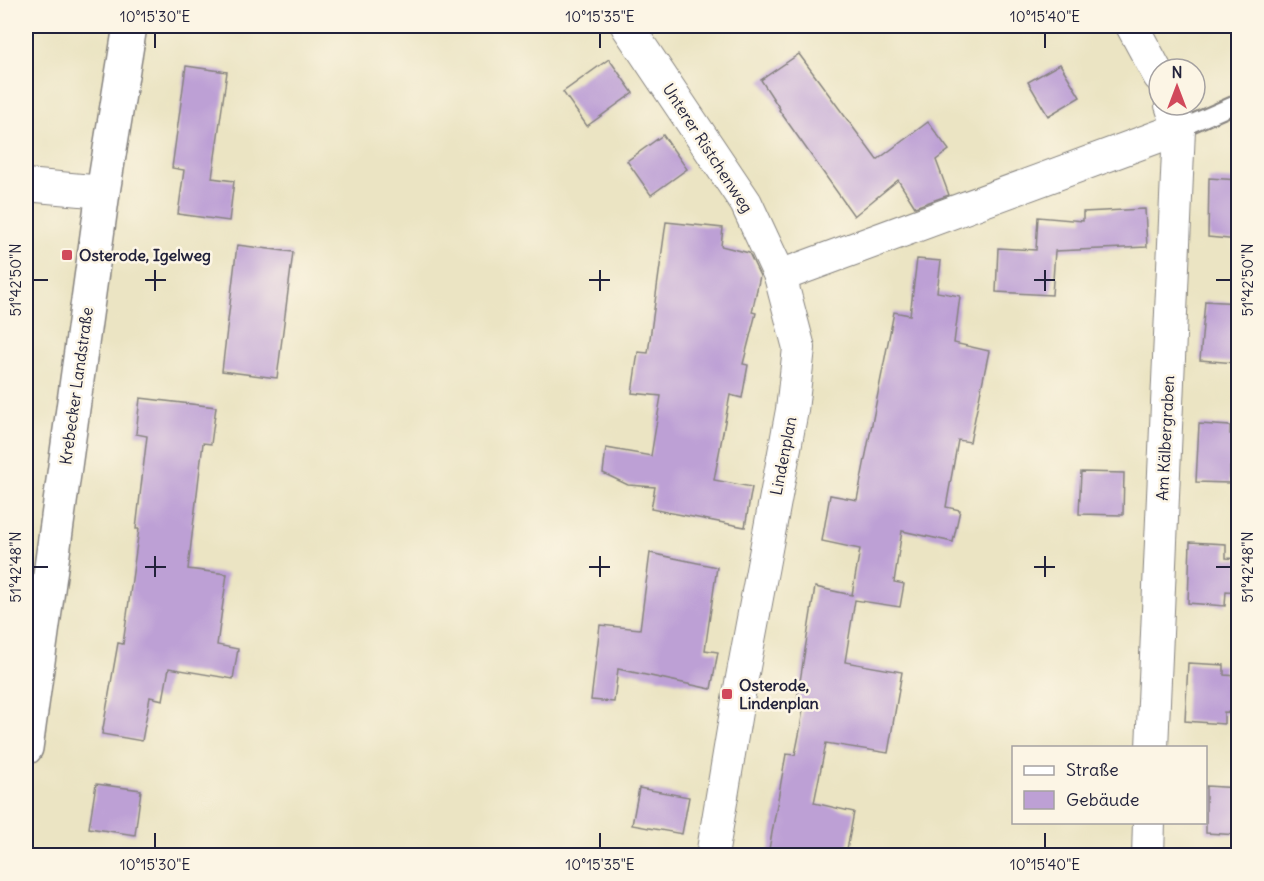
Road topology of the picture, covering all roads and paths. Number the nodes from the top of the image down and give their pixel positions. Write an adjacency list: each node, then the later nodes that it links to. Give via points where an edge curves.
1 (130, 26): 9 (main road, Krebecker Landstraße)
2 (627, 26): 10 (street, Unterer Ristchenweg, via 746,203)
3 (1132, 26): 4 (street)
4 (1149, 57)
5 (1239, 104): 6 (lane)
6 (1207, 110)
7 (1175, 117): 10 (street); 11 (street, Am Kälbergraben)
8 (26, 185): 9 (street)
9 (103, 192): 12 (main road, Krebecker Landstraße)
10 (780, 276): 14 (street, Lindenplan, via 799,348 792,410)
11 (1152, 746)
12 (26, 748)
13 (1149, 824): 15 (street)
14 (712, 855)
15 (1148, 855)

